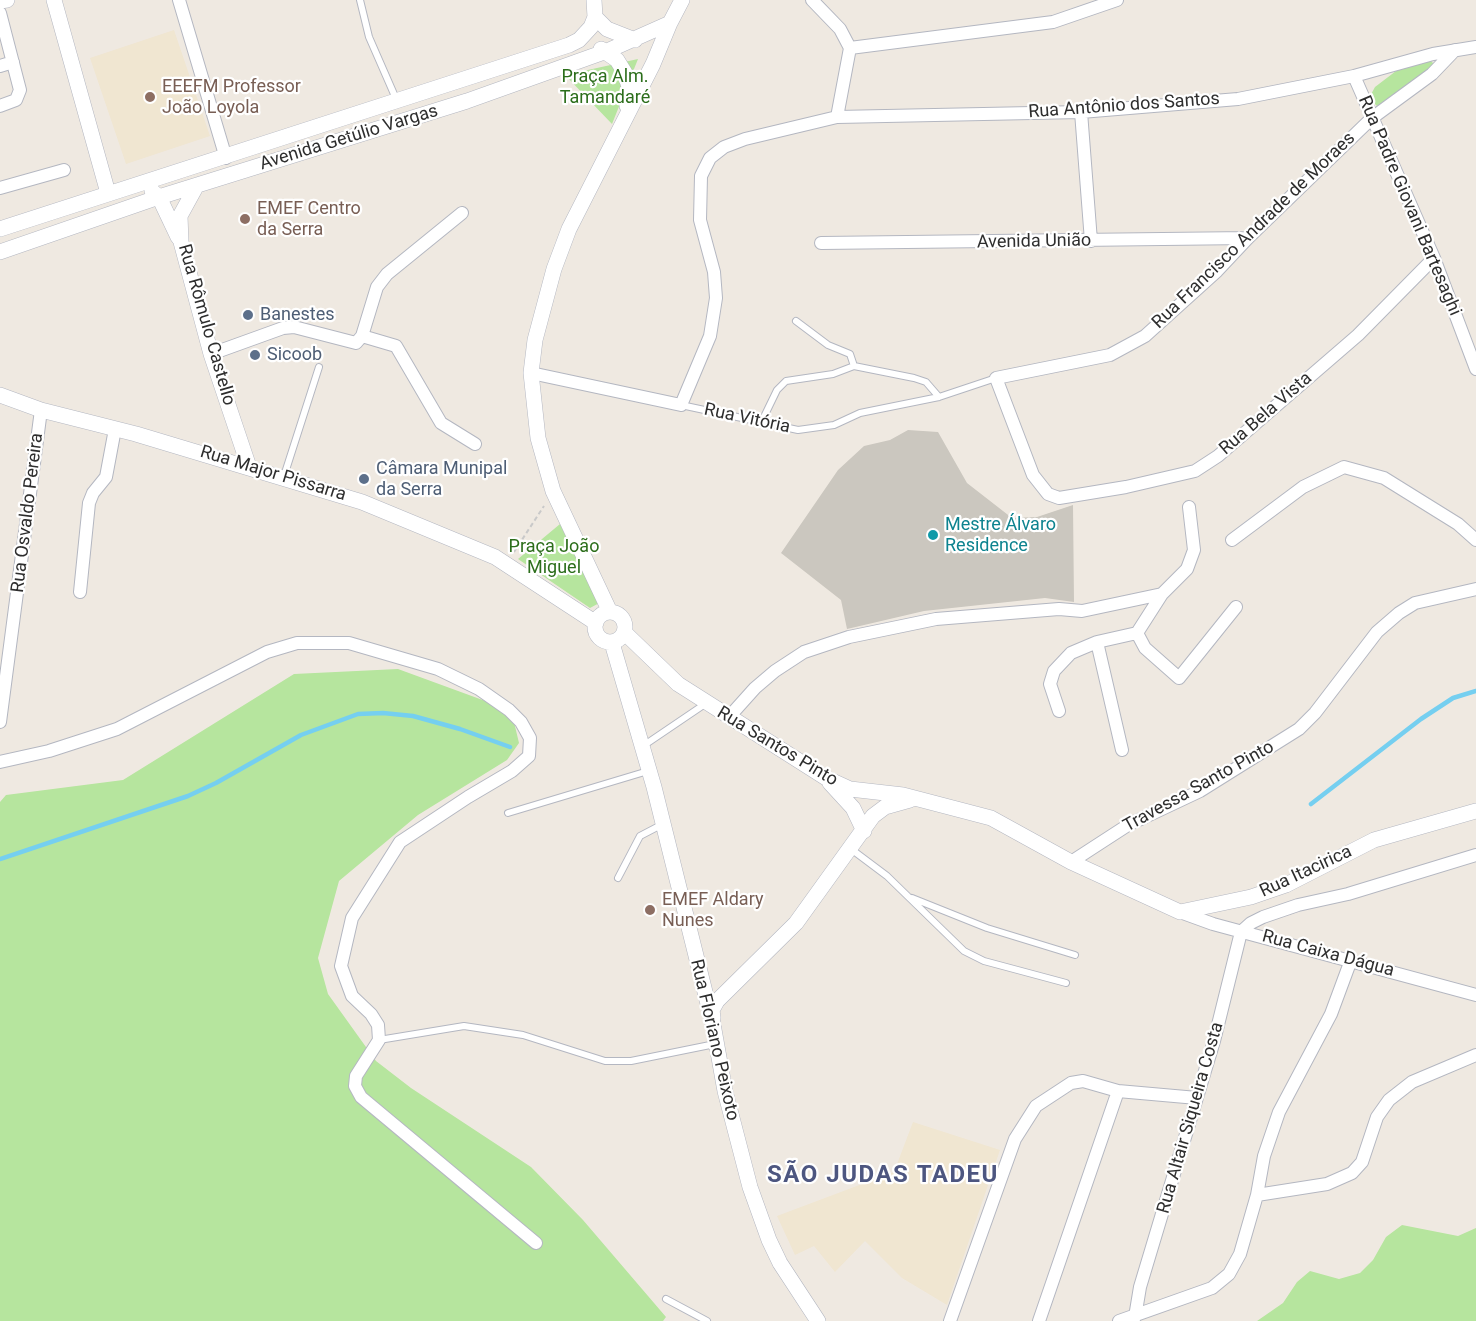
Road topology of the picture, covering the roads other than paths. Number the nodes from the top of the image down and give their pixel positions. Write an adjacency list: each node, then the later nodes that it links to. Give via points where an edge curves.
1 (8, 0): 9 (street)
2 (54, 0): 34 (street)
3 (179, 0): 30 (street)
4 (360, 0): 24 (lane, via 369,37)
5 (594, 0): 11 (street)
6 (682, 0): 12 (street)
7 (812, 0): 16 (street, via 840,29)
8 (1118, 0): 16 (street, via 1053,22)
9 (0, 1)
10 (0, 13): 19 (street)
11 (595, 17): 13 (street); 14 (street, via 607,30)
12 (670, 23): 14 (street, Avenida Getúlio Vargas); 27 (street)
13 (579, 40): 18 (street); 22 (street, Avenida Getúlio Vargas)
14 (636, 40): 18 (street, Avenida Getúlio Vargas)
15 (1476, 47): 17 (street, Rua Antônio dos Santos)
16 (850, 48): 28 (street)
17 (1455, 50): 21 (street, Rua Antônio dos Santos); 29 (street, Rua Francisco Andrade de Moraes, via 1432,74)
18 (607, 51): 23 (street, Avenida Getúlio Vargas); 27 (street, via 617,60 629,87)
19 (13, 62): 20 (street); 25 (street, via 20,96)
20 (0, 66)
21 (1354, 76): 26 (street, Rua Antônio dos Santos, via 1238,99); 29 (street, Rua Padre Giovani Bartesaghi)
22 (460, 80): 23 (street); 24 (street, Avenida Getúlio Vargas)
23 (467, 101): 32 (street, Avenida Getúlio Vargas)
24 (397, 102): 30 (street, Avenida Getúlio Vargas)
25 (0, 106)
26 (1081, 112): 28 (street, Rua Antônio dos Santos); 39 (street)
27 (625, 116): 51 (street, via 569,229 554,269 535,340)
28 (837, 117): 55 (street, Rua Antônio dos Santos, via 745,139 710,158 701,176 699,198 716,298 710,336)
29 (1372, 118): 38 (street, Rua Francisco Andrade de Moraes); 43 (street, Rua Padre Giovani Bartesaghi)
30 (226, 158): 34 (street, Avenida Getúlio Vargas)
31 (64, 170): 33 (street)
32 (197, 185): 35 (street, Avenida Getúlio Vargas); 40 (street, Rua Rômulo Castello, via 180,216)
33 (0, 188)
34 (108, 193): 35 (street, via 146,188); 37 (street, Avenida Getúlio Vargas)
35 (159, 197): 40 (street); 42 (street, Avenida Getúlio Vargas)
36 (462, 213): 45 (street, via 387,274 377,287)
37 (0, 229)
38 (1248, 238): 39 (street, Avenida União); 52 (street, Rua Francisco Andrade de Moraes, via 1146,336 1125,349 1110,356)
39 (1091, 241): 41 (street, Avenida União)
40 (181, 242): 47 (street, Rua Rômulo Castello)
41 (821, 243)
42 (0, 252)
43 (1434, 258): 46 (street, Rua Padre Giovani Bartesaghi); 52 (street, Rua Bela Vista, via 1358,335 1218,456 1195,471 1059,498 1048,494 1034,475)
44 (796, 321): 48 (lane, via 828,345 850,354)
45 (362, 336): 47 (street, via 351,343 283,327); 60 (street, via 396,346 441,423)
46 (1472, 347): 50 (street, Rua Padre Giovani Bartesaghi)
47 (211, 354): 59 (street, Rua Rômulo Castello)
48 (854, 366): 54 (lane, via 926,382); 57 (lane, via 833,374 786,381 777,390)
49 (319, 367): 63 (lane)
50 (1476, 369)
51 (531, 373): 55 (street, Rua Vitória); 71 (street, via 538,438 553,492)
52 (996, 378): 54 (lane, Rua Vitória)
53 (0, 395): 56 (street, Rua Major Pissarra)
54 (939, 397): 57 (lane, Rua Vitória, via 798,430)
55 (681, 405): 57 (lane, Rua Vitória)
56 (41, 410): 58 (street, Rua Major Pissarra); 80 (street, Rua Osvaldo Pereira)
57 (761, 423)
58 (115, 429): 61 (street, Rua Major Pissarra); 68 (street, via 106,477 89,503)
59 (240, 439): 61 (street, via 233,453); 62 (street, Rua Rômulo Castello)
60 (475, 444)
61 (220, 458): 62 (street, Rua Major Pissarra)
62 (249, 466): 63 (street, Rua Major Pissarra)
63 (284, 476): 72 (street, Rua Major Pissarra, via 362,502 506,564)
64 (1190, 507): 69 (street, via 1193,559)
65 (1232, 540): 66 (street, via 1303,487 1344,467 1384,478 1458,524)
66 (1476, 540)
67 (1476, 589): 93 (street, Travessa Santo Pinto, via 1415,603 1398,613 1377,632 1299,729 1200,791 1128,825)
68 (80, 592)
69 (1162, 594): 74 (street); 79 (street, via 1082,611 1059,609 936,619 849,637 804,652 775,671)
70 (1236, 607): 74 (street, via 1179,678 1145,648)
71 (610, 612): 72 (street); 73 (street, via 620,615)
72 (596, 622): 76 (street, via 598,637)
73 (625, 633): 76 (street); 77 (street, Rua Santos Pinto)
74 (1137, 633): 75 (street)
75 (1097, 642): 78 (street, via 1071,653 1054,671 1050,684); 82 (street)
76 (612, 643): 81 (street, Rua Floriano Peixoto)
77 (705, 704): 79 (street, Rua Santos Pinto); 81 (lane)
78 (1059, 711)
79 (729, 717): 85 (street, Rua Santos Pinto)
80 (0, 722)
81 (642, 746): 84 (street, Rua Floriano Peixoto)
82 (1122, 750)
83 (0, 762): 105 (street, via 117,729 267,652 297,643 350,644 438,669 479,689 509,710 530,738 529,756 512,771 400,842 352,918 341,966 352,996 378,1025)
84 (649, 771): 88 (lane); 89 (street, Rua Floriano Peixoto)
85 (826, 778): 86 (street, Rua Santos Pinto, via 850,789); 90 (street, via 853,808)
86 (916, 799): 90 (street, via 885,807 873,816); 93 (street, via 992,818)
87 (1476, 811): 96 (street, Rua Itacirica, via 1374,840 1286,885 1251,897)
88 (508, 813)
89 (663, 824): 94 (lane, via 640,836); 100 (street, Rua Floriano Peixoto)
90 (864, 831): 91 (street)
91 (851, 849): 95 (lane); 102 (street, via 796,923)
92 (1476, 855): 97 (street, via 1298,905 1251,922)
93 (1071, 862): 96 (street)
94 (618, 878)
95 (909, 896): 98 (lane, via 987,928); 101 (lane, via 964,951 984,961)
96 (1180, 912): 97 (street, Rua Caixa Dágua)
97 (1241, 932): 99 (street, Rua Caixa Dágua); 109 (street, Rua Altair Siqueira Costa)
98 (1075, 955)
99 (1351, 960): 103 (street, Rua Caixa Dágua); 110 (street, via 1331,1014 1279,1112 1264,1156)
100 (700, 977): 102 (street, via 711,988); 104 (street, Rua Floriano Peixoto)
101 (1066, 983)
102 (731, 986): 104 (street, via 714,1006)
103 (1476, 995)
104 (713, 1024): 106 (street, Rua Floriano Peixoto)
105 (379, 1040): 106 (lane, via 464,1026 523,1035 605,1061 631,1061); 111 (street, via 356,1076 355,1086 361,1097)
106 (716, 1043): 114 (street, Rua Floriano Peixoto, via 744,1165 768,1240)
107 (1476, 1055): 110 (street, via 1412,1082 1389,1100 1377,1117 1362,1162 1352,1173 1327,1185)
108 (1118, 1091): 109 (street); 116 (street, via 1083,1081 1071,1083 1036,1106 1025,1120); 117 (street)
109 (1197, 1098): 113 (street, Rua Altair Siqueira Costa, via 1140,1287)
110 (1257, 1195): 113 (street, via 1240,1254 1229,1274 1212,1288)
111 (536, 1243)
112 (666, 1299): 115 (lane)
113 (1135, 1317): 118 (street)
114 (815, 1320)
115 (707, 1321)
116 (950, 1321)
117 (1039, 1321)
118 (1119, 1321)

